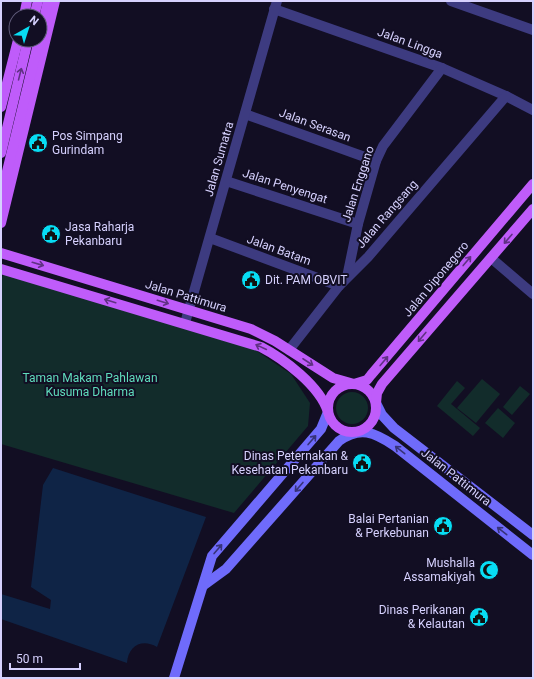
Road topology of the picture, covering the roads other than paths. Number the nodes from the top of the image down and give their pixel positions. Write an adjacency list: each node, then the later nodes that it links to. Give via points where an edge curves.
1 (33, 1): 2 (main road, via 34,10 41,14 47,12)
2 (50, 1)
3 (56, 1): 13 (main road)
4 (452, 1): 6 (street)
5 (276, 5): 10 (street, Jalan Lingga); 18 (street, Jalan Sumatra)
6 (533, 30)
7 (16, 48): 11 (main road)
8 (26, 48): 20 (main road, one-way to 8, bridge)
9 (37, 48): 24 (main road, bridge)
10 (442, 68): 12 (street, Jalan Lingga); 21 (street, Jalan Enggano, via 383,146)
11 (3, 91): 14 (main road); 15 (main road)
12 (506, 96): 16 (street, Jalan Lingga); 32 (street, Jalan Rangsang, via 368,257)
13 (31, 102): 14 (main road); 19 (main road)
14 (17, 106): 17 (main road); 19 (main road)
15 (1, 107)
16 (533, 110)
17 (1, 111)
18 (245, 114): 21 (street, Jalan Serasan); 22 (street, Jalan Sumatra)
19 (26, 121): 26 (main road)
20 (1, 153)
21 (376, 161): 27 (street, Jalan Enggano)
22 (226, 181): 27 (street, Jalan Penyengat); 28 (street, Jalan Sumatra)
23 (533, 184): 38 (main road, Jalan Diponegoro, one-way to 23, via 367,380)
24 (1, 196)
25 (533, 209): 30 (main road, one-way to 30)
26 (1, 223)
27 (358, 224): 32 (street, Jalan Enggano)
28 (210, 238): 33 (street, Jalan Batam); 35 (street, Jalan Sumatra)
29 (1, 254): 35 (main road, Jalan Pattimura, one-way to 35)
30 (491, 258): 34 (street); 39 (main road, one-way to 39, via 382,384 376,396)
31 (1, 269): 36 (main road, one-way to 31)
32 (347, 277): 33 (street, Jalan Rangsang)
33 (339, 286): 37 (street, Jalan Rangsang)
34 (533, 294)
35 (189, 310): 36 (street, Jalan Sumatra); 37 (main road, Jalan Pattimura, via 259,332)
36 (185, 323): 40 (main road, one-way to 36, via 316,390 268,351 254,344)
37 (289, 350): 38 (main road, Jalan Pattimura, one-way to 38, via 333,378)
38 (354, 384): 39 (main road, via 368,390); 40 (main road, via 340,386 334,391)
39 (376, 403): 41 (main road, via 372,422); 42 (main road, Jalan Pattimura, via 382,415 394,428)
40 (328, 412): 41 (main road, via 330,419 339,429); 44 (main road, one-way to 40, via 212,556 322,429)
41 (357, 432): 43 (main road, Jalan Pattimura, one-way to 41, via 394,446 374,434); 44 (main road, one-way to 44, via 334,446 226,569)
42 (533, 535)
43 (533, 555)
44 (204, 585): 45 (main road)
45 (174, 678)

